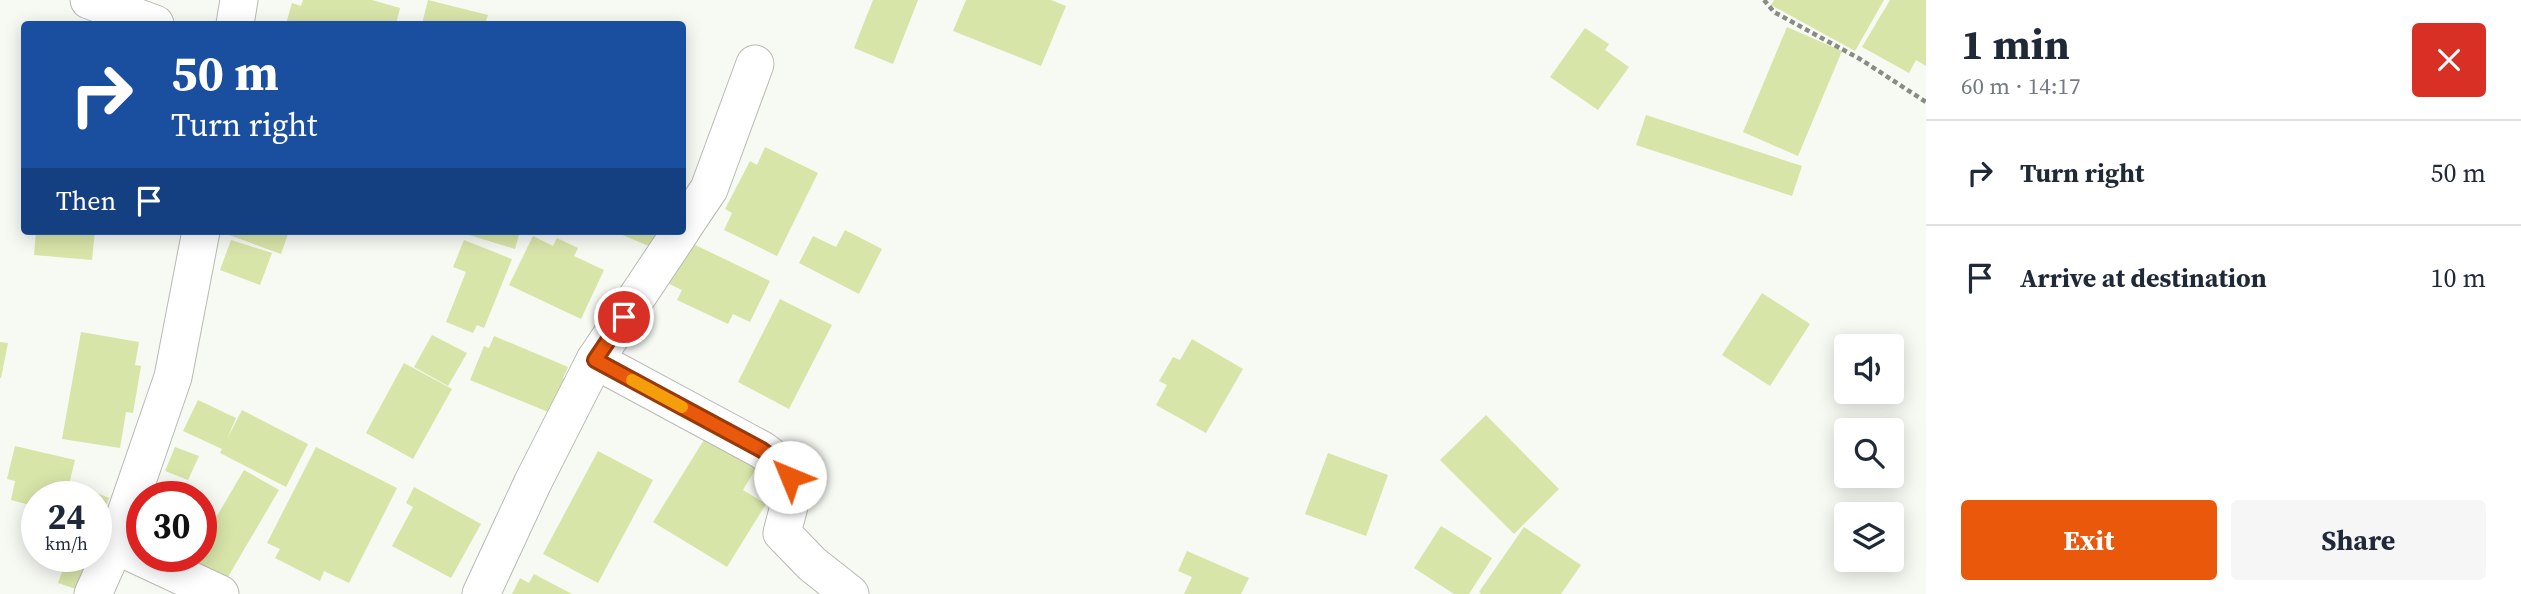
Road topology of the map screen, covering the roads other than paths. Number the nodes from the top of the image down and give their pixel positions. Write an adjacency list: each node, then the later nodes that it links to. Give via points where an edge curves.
1 (89, 0): 3 (street)
2 (239, 0): 4 (street)
3 (147, 21)
4 (236, 21)
5 (755, 64): 6 (street, via 709,189)
6 (686, 224)
7 (200, 235): 10 (street, via 173,377)
8 (679, 235): 9 (street)
9 (595, 360): 13 (street); 14 (street, via 784,466 792,491 782,533)
10 (115, 545): 11 (street); 12 (street)
11 (93, 594)
12 (220, 594)
13 (481, 594)
14 (850, 594)

